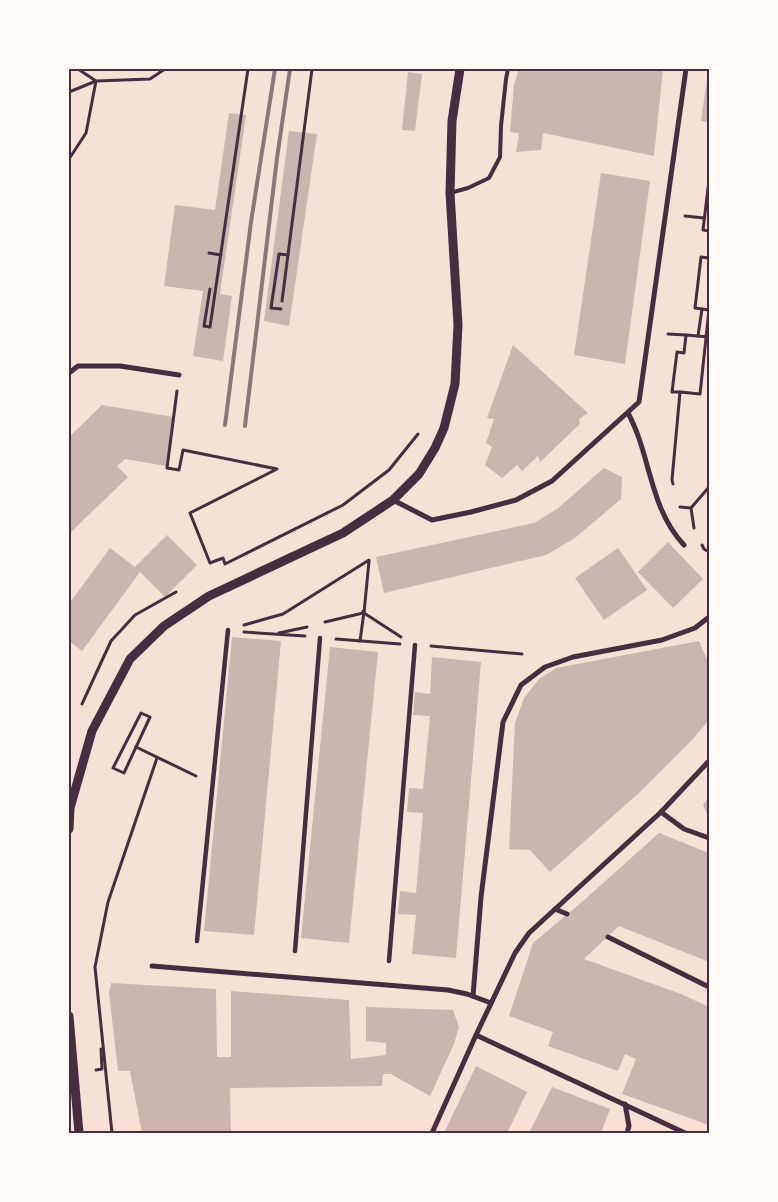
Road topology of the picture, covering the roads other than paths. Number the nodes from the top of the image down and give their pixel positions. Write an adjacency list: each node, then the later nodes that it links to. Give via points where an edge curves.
1 (460, 69): 4 (street, via 452,121)
2 (508, 69): 4 (lane, via 500,157 489,178)
3 (686, 69): 7 (street, via 639,402)
4 (450, 193): 8 (street, via 458,325 455,384 444,428 435,448 419,474)
5 (69, 373): 6 (street, via 78,366 120,366)
6 (179, 375)
7 (628, 413): 8 (street, via 552,481 516,500 432,520); 9 (street, via 636,428 654,494 676,537)
8 (393, 500): 15 (street, via 343,533 209,596 164,626 130,659 92,731)
9 (684, 545)
10 (709, 617): 27 (street, via 695,628 662,640 573,657 544,667 521,685 503,722 481,897)
11 (228, 630): 22 (street)
12 (320, 638): 23 (street)
13 (415, 645): 24 (street)
14 (709, 761): 16 (street)
15 (70, 808): 17 (street)
16 (661, 812): 18 (street, via 684,829); 19 (street)
17 (69, 830)
18 (709, 838)
19 (555, 909): 20 (street); 28 (street, via 529,933 515,953)
20 (567, 914)
21 (608, 937): 26 (street)
22 (197, 941)
23 (295, 951)
24 (389, 961)
25 (152, 966): 27 (street, via 448,990)
26 (709, 987)
27 (473, 996): 28 (street)
28 (491, 1003): 30 (street)
29 (69, 1016): 32 (street)
30 (476, 1035): 31 (street); 33 (street)
31 (624, 1104): 34 (street, via 629,1126); 35 (street)
32 (79, 1133)
33 (432, 1133)
34 (627, 1133)
35 (685, 1133)

